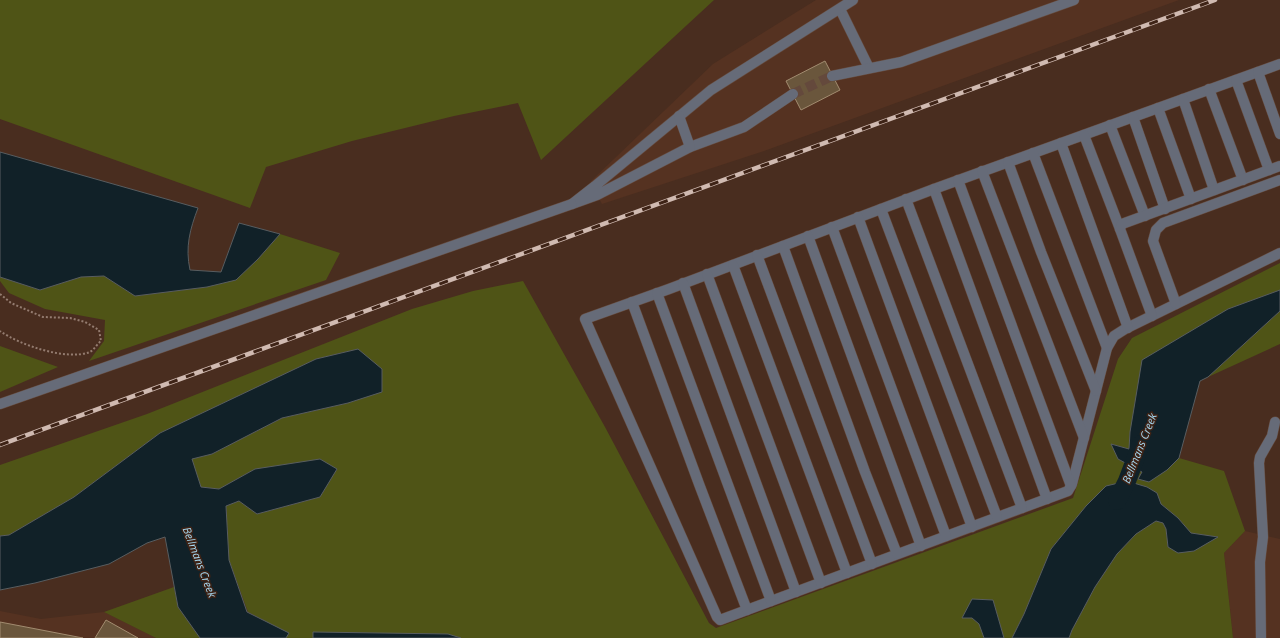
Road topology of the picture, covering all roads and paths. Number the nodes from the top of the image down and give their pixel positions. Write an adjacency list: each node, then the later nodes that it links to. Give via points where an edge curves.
1 (853, 0): 3 (street)
2 (1074, 0): 5 (street, via 901,62)
3 (840, 9): 5 (street); 13 (street, via 710,90)
4 (1280, 64): 6 (street)
5 (869, 68): 7 (street)
6 (1258, 72): 8 (street); 16 (street)
7 (832, 76)
8 (1236, 80): 9 (street); 23 (street)
9 (1209, 89): 11 (street); 26 (street)
10 (793, 94): 19 (street, via 744,127)
11 (1183, 99): 12 (street); 29 (street)
12 (1158, 108): 14 (street); 31 (street)
13 (679, 116): 19 (street); 32 (street)
14 (1133, 117): 15 (street); 34 (street)
15 (1110, 125): 17 (street); 35 (street)
16 (1280, 134)
17 (1084, 135): 18 (street); 38 (street)
18 (1061, 143): 20 (street); 51 (street)
19 (690, 147): 32 (street, via 597,195)
20 (1033, 153): 21 (street); 53 (street)
21 (1008, 162): 24 (street); 54 (street)
22 (1280, 166): 23 (street)
23 (1269, 170): 26 (street)
24 (982, 171): 25 (street); 57 (street)
25 (958, 180): 28 (street); 58 (street)
26 (1243, 180): 29 (street)
27 (1280, 180): 49 (street, via 1163,222 1156,230 1152,241)
28 (934, 189): 30 (street); 59 (street)
29 (1214, 190): 31 (street)
30 (906, 199): 33 (street); 60 (street)
31 (1191, 199): 34 (street)
32 (572, 204): 55 (street)
33 (881, 208): 36 (street); 61 (street)
34 (1165, 209): 35 (street)
35 (1145, 216): 38 (street, via 1122,224)
36 (858, 217): 37 (street); 62 (street)
37 (832, 227): 39 (street); 63 (street)
38 (1120, 229): 50 (street)
39 (808, 236): 40 (street); 64 (street)
40 (783, 246): 42 (street); 65 (street)
41 (1280, 253): 49 (street)
42 (757, 256): 43 (street); 66 (street)
43 (733, 265): 44 (street); 67 (street)
44 (707, 274): 45 (street); 68 (street)
45 (683, 283): 46 (street); 69 (street)
46 (657, 293): 48 (street); 70 (street)
47 (0, 294): 52 (path, via 11,303 42,318 70,318 85,322 99,330 100,341 91,351 77,354 59,353 32,347)
48 (632, 302): 71 (street); 71 (street, via 585,319 717,617 720,620)
49 (1176, 304): 50 (street)
50 (1152, 316): 51 (street)
51 (1128, 328): 53 (street, via 1114,336)
52 (0, 331)
53 (1107, 348): 54 (street)
54 (1096, 392): 57 (street)
55 (0, 404)
56 (1275, 422): 72 (street, via 1272,436 1259,463 1263,537 1260,562)
57 (1084, 438): 58 (street)
58 (1071, 486): 59 (street, via 1068,491)
59 (1047, 499): 60 (street)
60 (1022, 508): 61 (street)
61 (997, 518): 62 (street)
62 (972, 527): 63 (street)
63 (946, 536): 64 (street)
64 (921, 546): 65 (street)
65 (897, 554): 66 (street)
66 (872, 564): 67 (street)
67 (847, 573): 68 (street)
68 (821, 583): 69 (street)
69 (796, 592): 70 (street)
70 (771, 601): 71 (street)
71 (747, 610)
72 (1261, 638)

